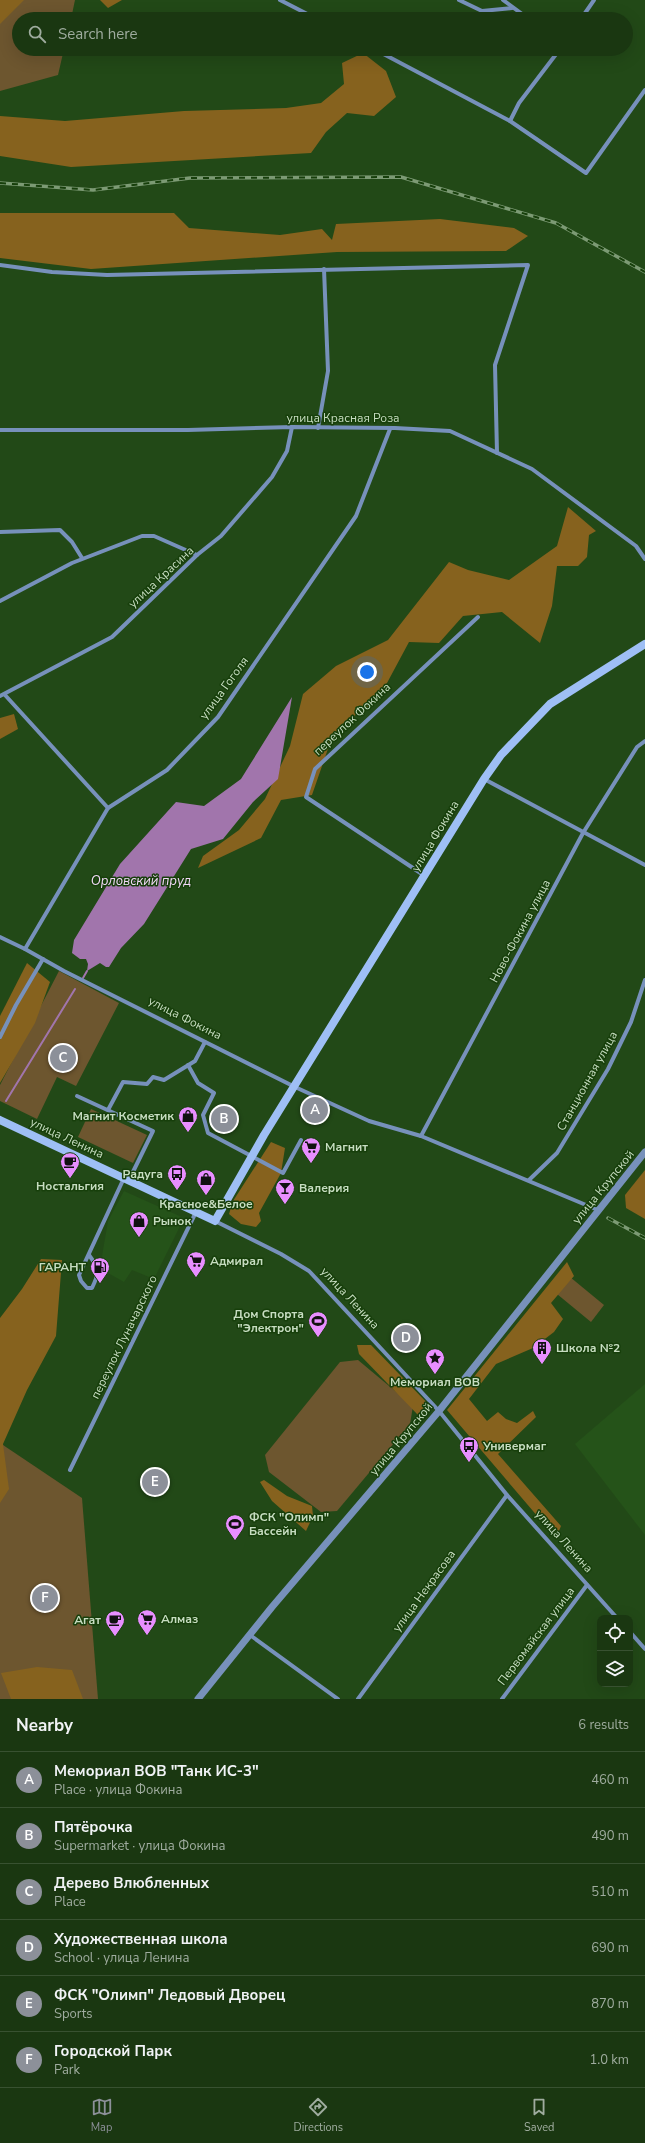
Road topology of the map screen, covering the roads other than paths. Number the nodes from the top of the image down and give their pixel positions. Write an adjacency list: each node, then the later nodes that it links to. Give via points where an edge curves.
1 (280, 0): 6 (street)
2 (459, 0): 5 (street, via 482,11)
3 (503, 0): 5 (street)
4 (594, 0): 8 (street)
5 (512, 8): 7 (street)
6 (303, 12)
7 (518, 12)
8 (586, 12)
9 (387, 56): 12 (street)
10 (555, 56): 12 (street, via 519,103)
11 (645, 90): 12 (street, via 586,173)
12 (510, 121)
13 (0, 265): 14 (street, via 52,272 106,275)
14 (324, 269): 16 (street, via 328,371); 19 (street, via 528,265 495,365)
15 (292, 427): 16 (street, улица Красная Роза); 18 (street, улица Красная Роза); 21 (street, улица Красина, via 287,451 272,477 221,536)
16 (318, 428): 17 (street, улица Красная Роза)
17 (390, 429): 19 (street, улица Красная Роза, via 450,431); 31 (street, улица Гоголя, via 356,516 218,718 167,770)
18 (0, 430)
19 (497, 453): 23 (street, улица Красная Роза, via 532,469 636,546)
20 (0, 532): 22 (street, via 60,530 72,542)
21 (197, 555): 22 (street, via 154,536 142,536); 27 (street, улица Красина, via 112,637)
22 (82, 558): 24 (street)
23 (645, 559)
24 (0, 601)
25 (478, 617): 34 (street, переулок Фокина, via 315,769 306,797)
26 (645, 644): 30 (main road, улица Фокина, via 550,704 501,755)
27 (5, 695): 28 (street, улица Красина); 31 (street)
28 (0, 696)
29 (645, 741): 32 (street, Ново-Фокина улица, via 637,747)
30 (484, 779): 32 (street); 34 (main road, улица Фокина)
31 (108, 808): 36 (street, улица Гоголя)
32 (584, 833): 33 (street); 46 (street, Ново-Фокина улица)
33 (645, 865)
34 (425, 876): 42 (main road, улица Фокина)
35 (0, 937): 36 (street, улица Фокина)
36 (25, 949): 37 (street, улица Фокина)
37 (44, 959): 39 (street); 40 (street, улица Фокина)
38 (645, 980): 51 (street, Станционная улица, via 631,1022 593,1094 557,1153)
39 (0, 1037)
40 (205, 1042): 41 (street, via 195,1061); 42 (street, улица Фокина)
41 (188, 1064): 44 (street, via 164,1080 153,1076 147,1084 123,1082); 49 (street, via 198,1083 214,1093 203,1115 208,1133)
42 (295, 1087): 46 (street, via 369,1121); 49 (main road, улица Фокина)
43 (77, 1096): 44 (street)
44 (108, 1110): 50 (street, via 153,1131)
45 (0, 1120): 50 (main road, улица Ленина)
46 (421, 1136): 51 (street)
47 (301, 1140): 49 (street, via 283,1173)
48 (645, 1152): 52 (street, улица Крупской)
49 (251, 1157): 54 (main road, улица Фокина)
50 (127, 1180): 53 (main road, улица Ленина); 55 (street, via 100,1228)
51 (529, 1180): 52 (street)
52 (598, 1210): 56 (street, улица Крупской)
53 (196, 1212): 54 (main road, улица Ленина); 57 (street, переулок Луначарского)
54 (215, 1220): 56 (street, улица Ленина, via 309,1271)
55 (89, 1255): 55 (street, via 79,1275 87,1288 92,1288 98,1268)
56 (439, 1411): 58 (street, улица Ленина); 61 (street, улица Крупской)
57 (70, 1470)
58 (507, 1495): 59 (street, улица Ленина); 66 (street, улица Некрасова)
59 (587, 1585): 60 (street, улица Ленина); 67 (street, Первомайская улица)
60 (614, 1615)
61 (250, 1635): 64 (street, улица Крупской); 65 (street)
62 (633, 1635): 63 (street)
63 (645, 1649)
64 (198, 1699)
65 (338, 1699)
66 (358, 1699)
67 (502, 1699)

